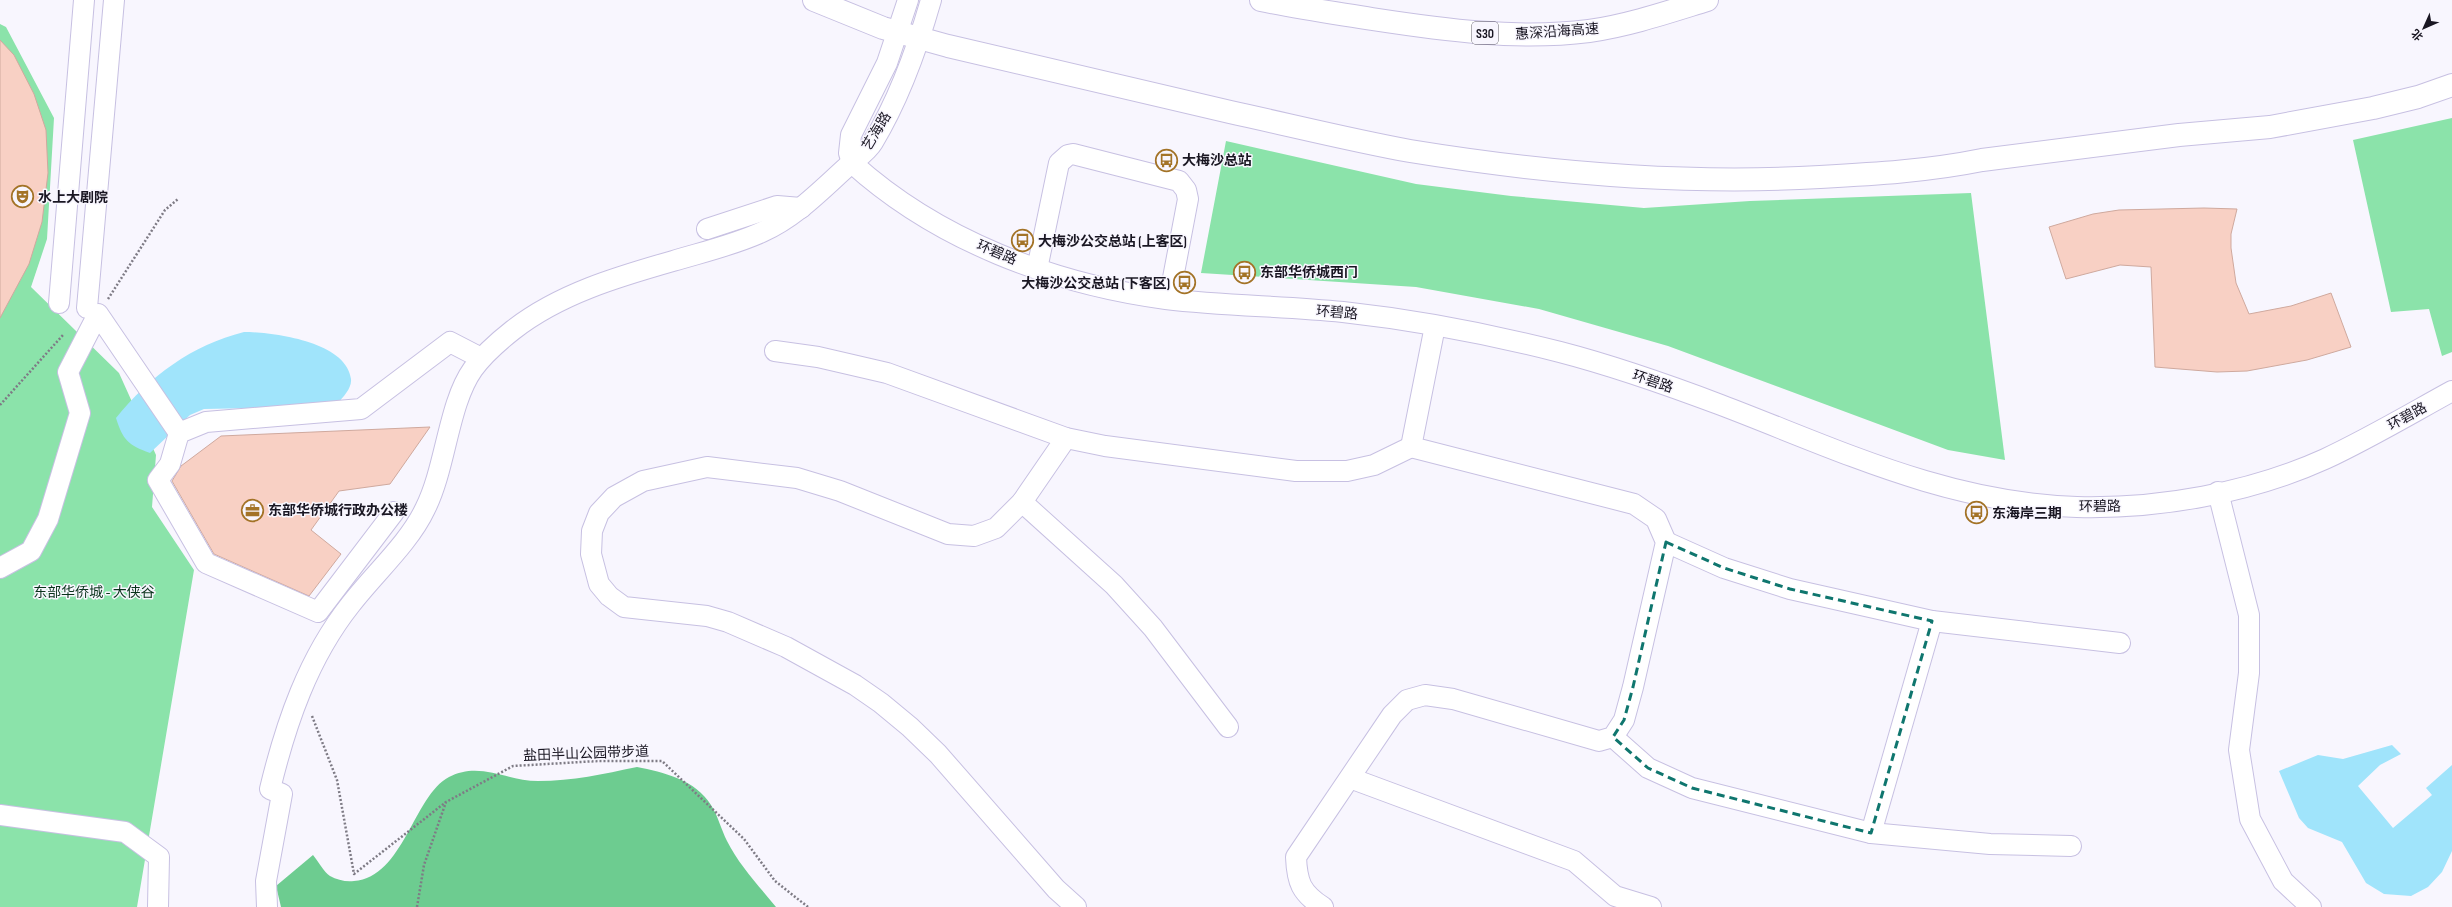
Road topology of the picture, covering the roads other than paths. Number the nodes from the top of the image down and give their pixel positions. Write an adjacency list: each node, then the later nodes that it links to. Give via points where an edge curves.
1 (84, 0): 16 (street)
2 (114, 0): 17 (street)
3 (814, 0): 8 (highway)
4 (908, 0): 8 (street, 艺海路)
5 (931, 0): 9 (street, 艺海路)
6 (1261, 0): 7 (highway, 惠深沿海高速 / S30, via 1407,24 1496,34 1538,35 1590,30 1638,21)
7 (1707, 0)
8 (898, 32): 9 (highway); 11 (street, 艺海路, via 852,136 849,154)
9 (919, 39): 10 (highway, via 1324,133 1408,150 1562,170 1726,181 1894,173 2163,137 2270,127 2396,103); 11 (street, 艺海路, via 902,84 872,143)
10 (2452, 85)
11 (852, 163): 12 (street); 14 (street, 环碧路, via 881,187 939,225)
12 (801, 208): 13 (street, via 777,206); 20 (street, via 773,227 742,240 625,275 572,295 526,320)
13 (707, 229)
14 (1037, 269): 15 (street, 环碧路, via 1092,285); 15 (street, via 1060,163 1068,155 1073,154 1179,181 1184,186 1188,199)
15 (1169, 299): 18 (street, 环碧路, via 1341,312)
16 (59, 303)
17 (93, 311): 22 (street, via 139,371); 29 (street, via 68,372 80,412 48,519 31,551)
18 (1435, 326): 24 (street); 25 (street, 环碧路, via 1504,339 1632,373 1719,404 1888,471 1969,493 2051,505 2097,507 2175,502)
19 (775, 351): 23 (street, via 818,357 887,373)
20 (481, 358): 22 (street, via 450,342 361,409 206,422); 39 (street, via 465,384 425,510 342,616 301,688 283,739 270,789 282,794 266,881)
21 (2452, 391): 25 (street, 环碧路, via 2322,460 2281,475)
22 (179, 433): 27 (street, via 170,464 158,480 206,563 318,612)
23 (1066, 438): 24 (street, via 1105,446 1296,471 1347,471 1374,465); 26 (street)
24 (1411, 447): 28 (street, via 1634,504 1656,519)
25 (2218, 492): 43 (street, via 2249,615 2249,673 2239,750 2250,819 2283,881)
26 (1022, 502): 32 (street, via 1114,585 1153,628); 40 (street, via 996,528 974,536 948,534 840,491 797,478 707,467 643,481 614,497 599,513 592,531 591,554 599,584 609,596 624,607 707,616 728,622 786,647 855,685 881,703 910,726 938,754 1046,877)
27 (394, 512)
28 (1666, 542): 30 (street, via 1724,568 1790,589); 33 (street, via 1624,720)
29 (0, 568)
30 (1932, 621): 31 (street); 36 (street)
31 (2120, 643)
32 (1228, 728)
33 (1613, 738): 34 (street, via 1599,741 1453,699 1425,695 1407,700 1392,715); 36 (street, via 1648,768 1692,788)
34 (1350, 778): 41 (street, via 1296,857 1297,879 1310,898); 42 (street, via 1574,861 1615,896)
35 (0, 815): 38 (street, via 125,832 159,857)
36 (1871, 833): 37 (street, via 1990,844)
37 (2071, 846)
38 (158, 907)
39 (267, 907)
40 (1076, 907)
41 (1323, 907)
42 (1651, 907)
43 (2311, 907)

